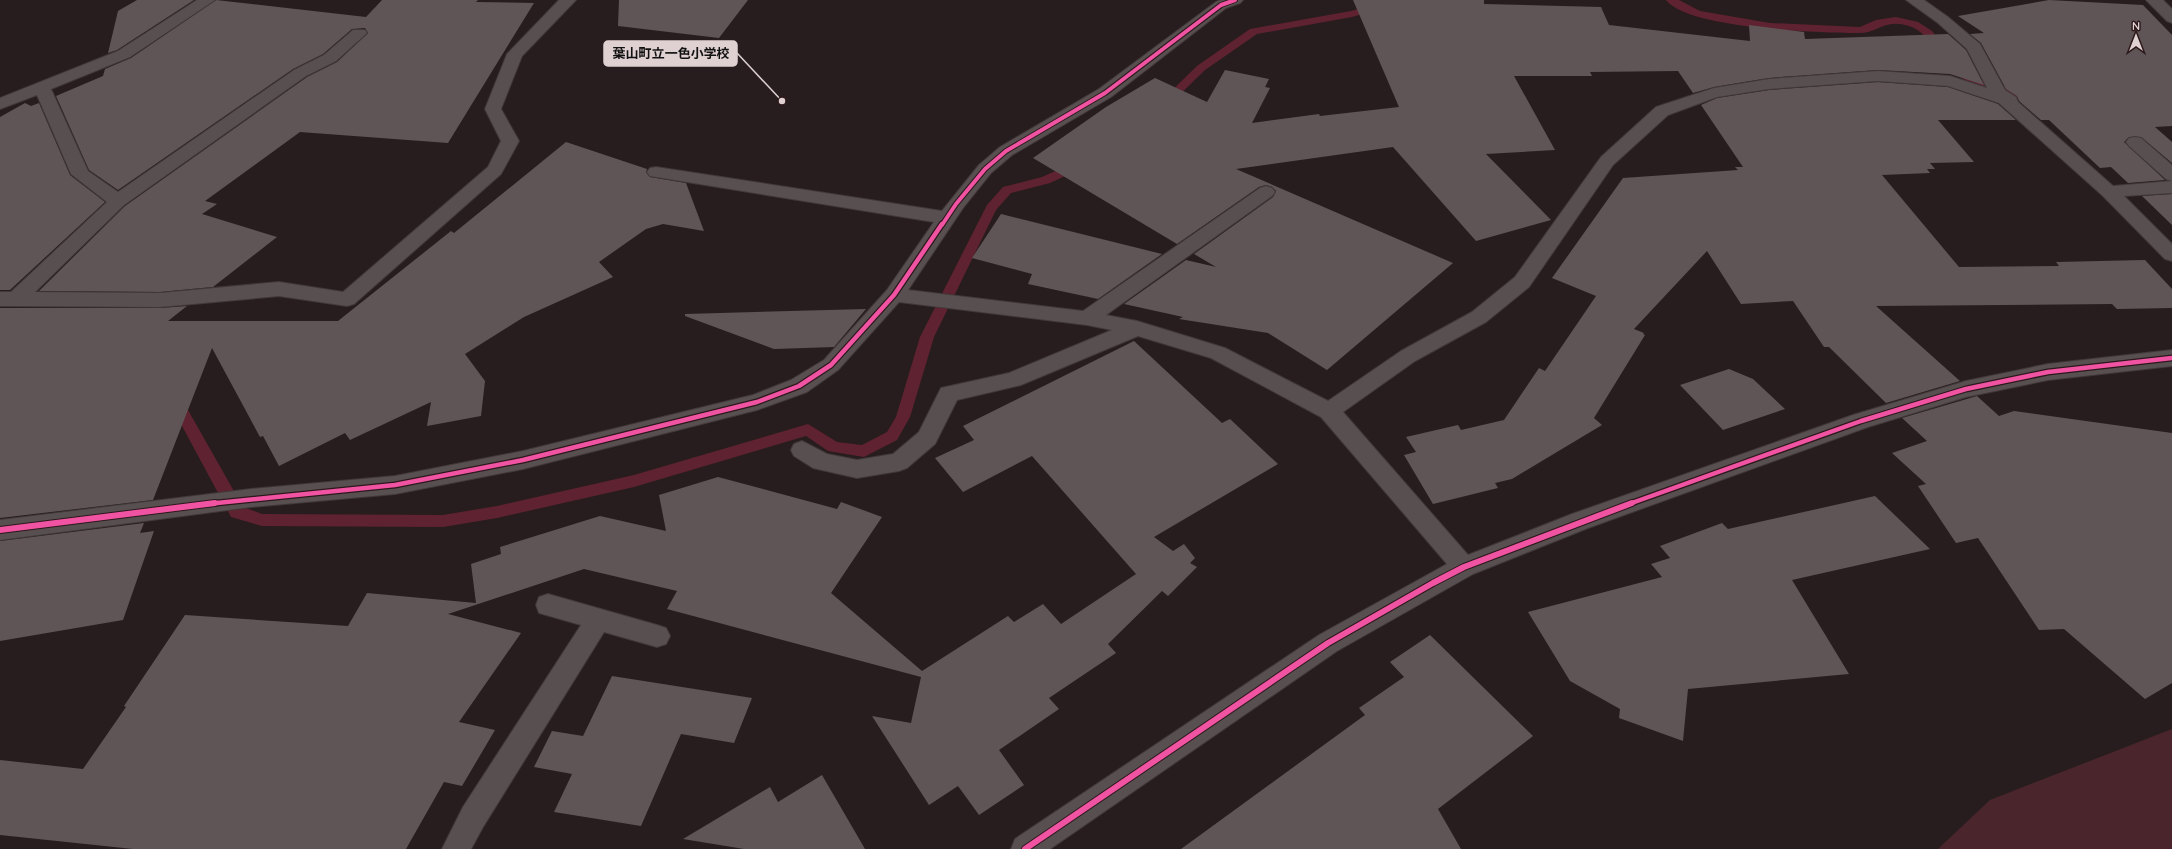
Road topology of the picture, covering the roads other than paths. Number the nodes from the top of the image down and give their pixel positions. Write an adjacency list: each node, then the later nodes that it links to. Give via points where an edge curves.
1 (207, 0): 8 (street, via 124,54)
2 (568, 0): 21 (street, via 515,54 493,109 510,141 495,170 347,299 279,289 160,300)
3 (1235, 0): 18 (street, via 1221,5 1105,93 1006,151 985,169)
4 (1914, 0): 9 (street, via 1974,46 1987,73)
5 (2154, 0): 6 (street)
6 (2172, 18)
7 (359, 33): 17 (street, via 330,58 300,73)
8 (42, 87): 10 (street); 17 (street, via 80,174)
9 (2004, 97): 16 (street); 25 (street, via 1950,81 1878,76 1769,84 1714,92 1662,111 1607,161 1522,282 1479,317 1408,356)
10 (0, 104)
11 (2135, 142): 13 (street)
12 (656, 172): 18 (street)
13 (2172, 175)
14 (2172, 187): 16 (street)
15 (1266, 192): 22 (street)
16 (2109, 192): 19 (street)
17 (118, 201): 21 (street)
18 (948, 218): 20 (street)
19 (2172, 256)
20 (894, 295): 22 (street); 27 (street, via 831,365 799,386 757,402 523,460 395,486 251,498)
21 (8, 299)
22 (1087, 318): 23 (street)
23 (1137, 328): 25 (street, via 1218,353); 26 (street, via 1013,380 949,394 927,438 899,462 857,470 821,462)
24 (2169, 362): 28 (street, via 2048,372 1966,389 1876,416 1580,521)
25 (1329, 411): 28 (street)
26 (802, 450)
27 (0, 530)
28 (1464, 567): 33 (street, via 1328,642)
29 (548, 605): 30 (street)
30 (598, 620): 31 (street); 32 (street, via 473,817)
31 (657, 636)
32 (456, 849)
33 (1025, 849)

